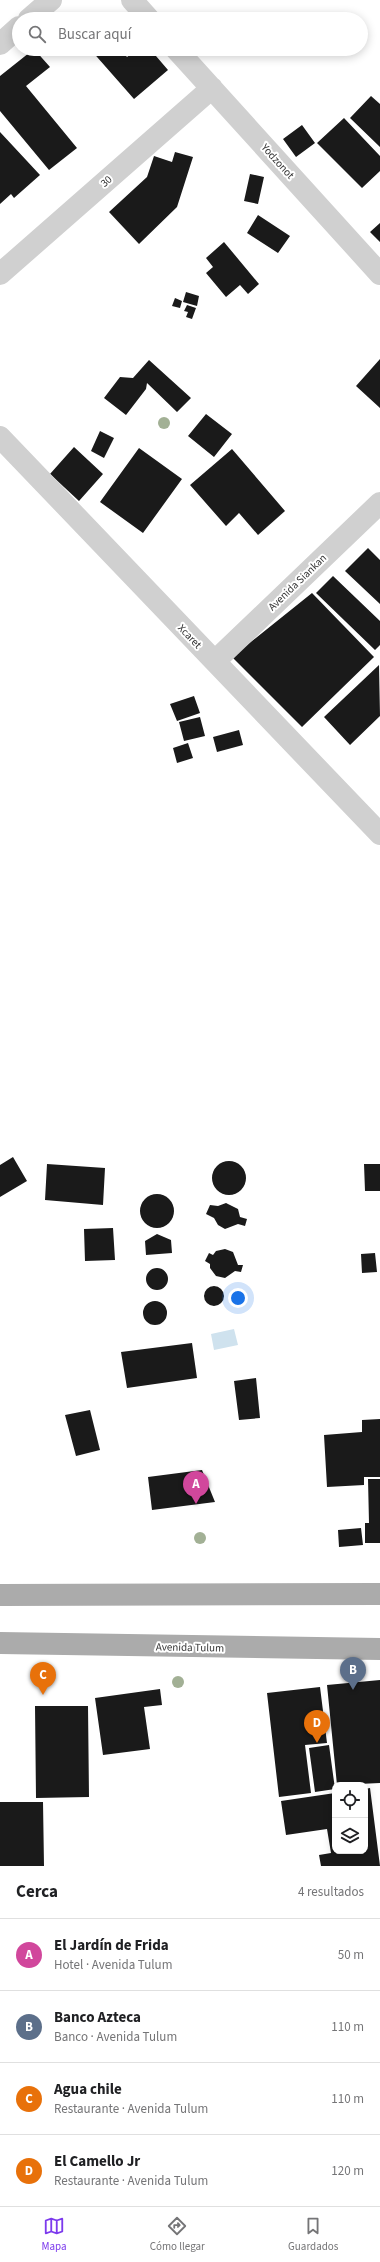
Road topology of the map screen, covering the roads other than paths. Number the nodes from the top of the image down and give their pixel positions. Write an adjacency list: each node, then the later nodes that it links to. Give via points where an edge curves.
1 (51, 0): 3 (street)
2 (132, 0): 4 (street)
3 (37, 12)
4 (143, 12)
5 (12, 33): 6 (street)
6 (0, 44)
7 (182, 56): 8 (street, Yodzonot)
8 (212, 88): 9 (street, 30); 10 (street, Yodzonot)
9 (0, 274)
10 (380, 274)
11 (0, 437): 13 (street, Xcaret)
12 (380, 503): 13 (street, Avenida Siankan)
13 (214, 661): 14 (street, Xcaret)
14 (380, 834)
15 (380, 1594): 16 (main road)
16 (0, 1595)
17 (0, 1643): 18 (main road, Avenida Tulum)
18 (380, 1649)

